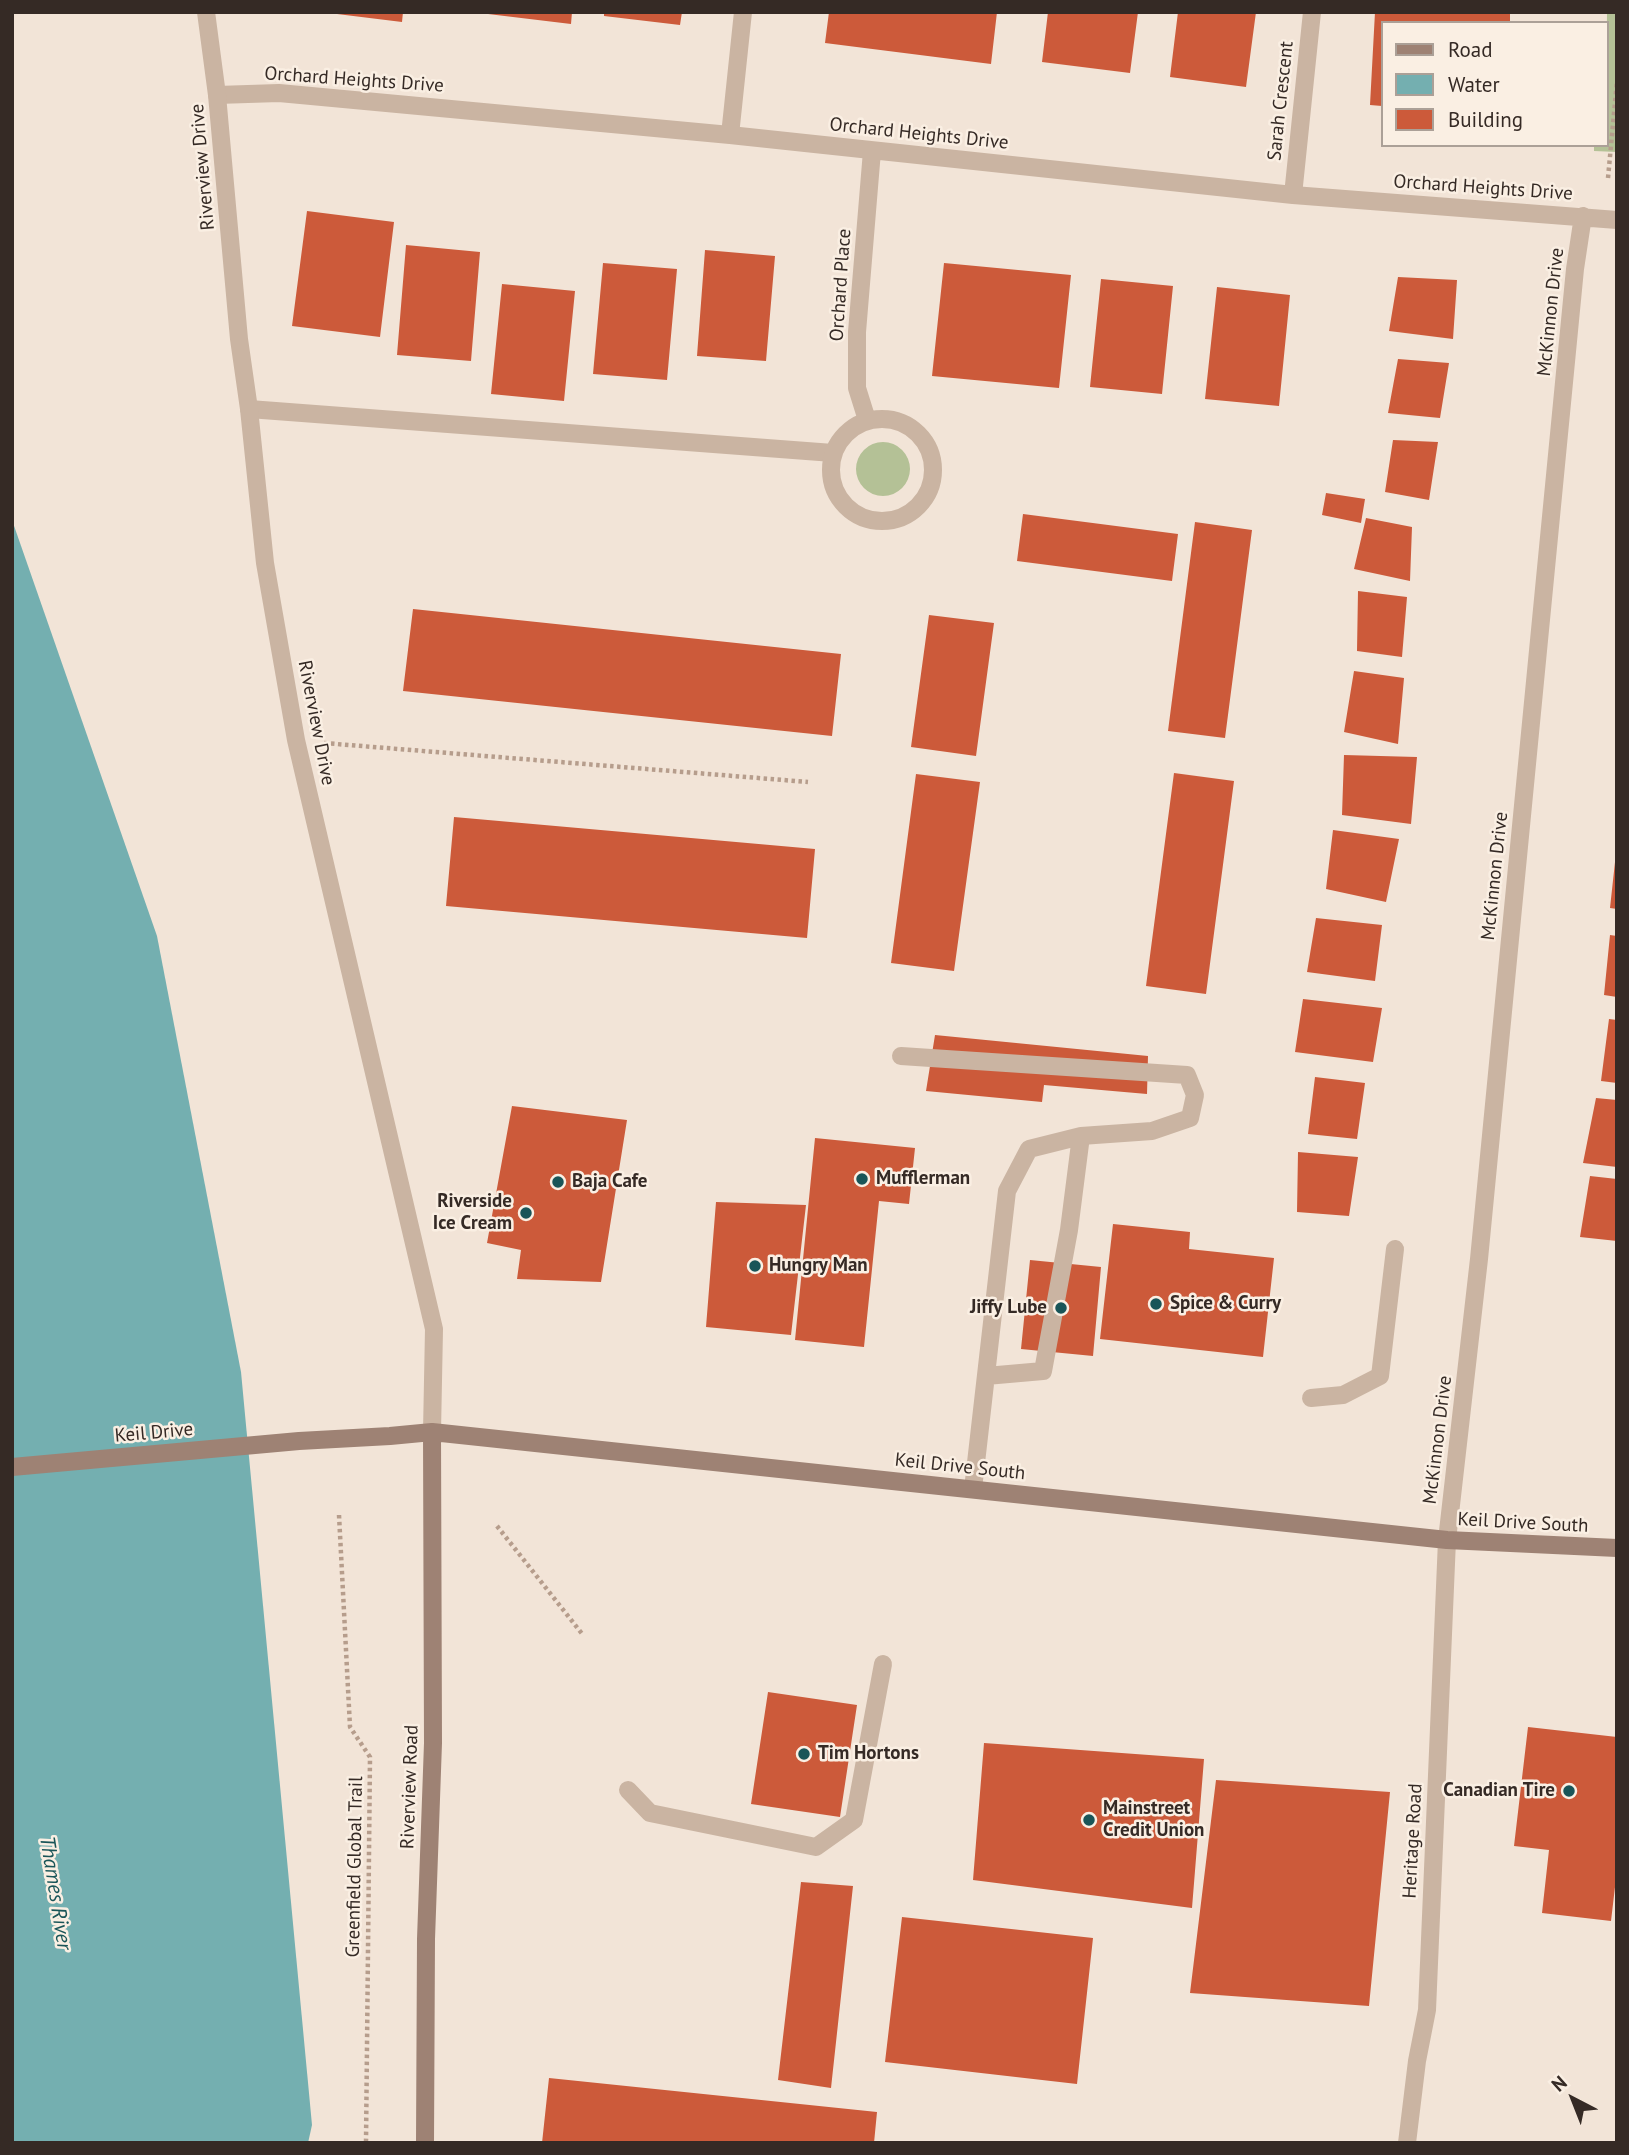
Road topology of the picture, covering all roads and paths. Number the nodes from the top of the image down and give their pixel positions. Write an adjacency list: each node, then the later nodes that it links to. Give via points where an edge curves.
1 (206, 12): 6 (street, Riverview Drive)
2 (743, 12): 7 (street)
3 (1312, 12): 10 (street, Sarah Crescent)
4 (1617, 81): 5 (path)
5 (1616, 91): 9 (path)
6 (217, 94): 7 (street, Orchard Heights Drive, via 279,93); 13 (street, Riverview Drive)
7 (730, 135): 8 (street, Orchard Heights Drive)
8 (872, 151): 10 (street, Orchard Heights Drive); 14 (street, Orchard Place, via 857,332 857,388)
9 (1608, 178)
10 (1293, 195): 11 (street, Orchard Heights Drive)
11 (1583, 216): 12 (street, Orchard Heights Drive); 29 (street, McKinnon Drive)
12 (1617, 220)
13 (249, 410): 15 (street); 16 (street, Riverview Drive, via 265,563)
14 (867, 420): 15 (street, via 852,427); 15 (street, via 903,422 929,446 933,480 914,510 882,521 852,512 833,485)
15 (833, 453)
16 (296, 740): 17 (path); 23 (street, Riverview Drive, via 434,1329)
17 (808, 782)
18 (901, 1056): 19 (street, via 1187,1075 1195,1095 1190,1118 1152,1131)
19 (1082, 1136): 21 (street, via 1029,1149 1007,1191); 21 (street, via 1043,1371)
20 (1395, 1248): 22 (street, via 1380,1376 1343,1395)
21 (986, 1376): 26 (street)
22 (1311, 1398)
23 (432, 1432): 24 (main road, Keil Drive South); 26 (main road, Keil Drive South); 35 (main road, Riverview Road, via 433,1743)
24 (299, 1441): 25 (main road, Keil Drive)
25 (12, 1467)
26 (973, 1489): 29 (main road, Keil Drive South)
27 (339, 1515): 34 (path, Greenfield Global Trail, via 350,1727 370,1756)
28 (497, 1526): 31 (path)
29 (1447, 1540): 30 (main road, Keil Drive South); 36 (street, Heritage Road, via 1427,2010)
30 (1617, 1548)
31 (583, 1635)
32 (883, 1664): 33 (street, via 854,1820 816,1847 650,1813)
33 (628, 1790)
34 (366, 2143)
35 (425, 2143)
36 (1408, 2143)

